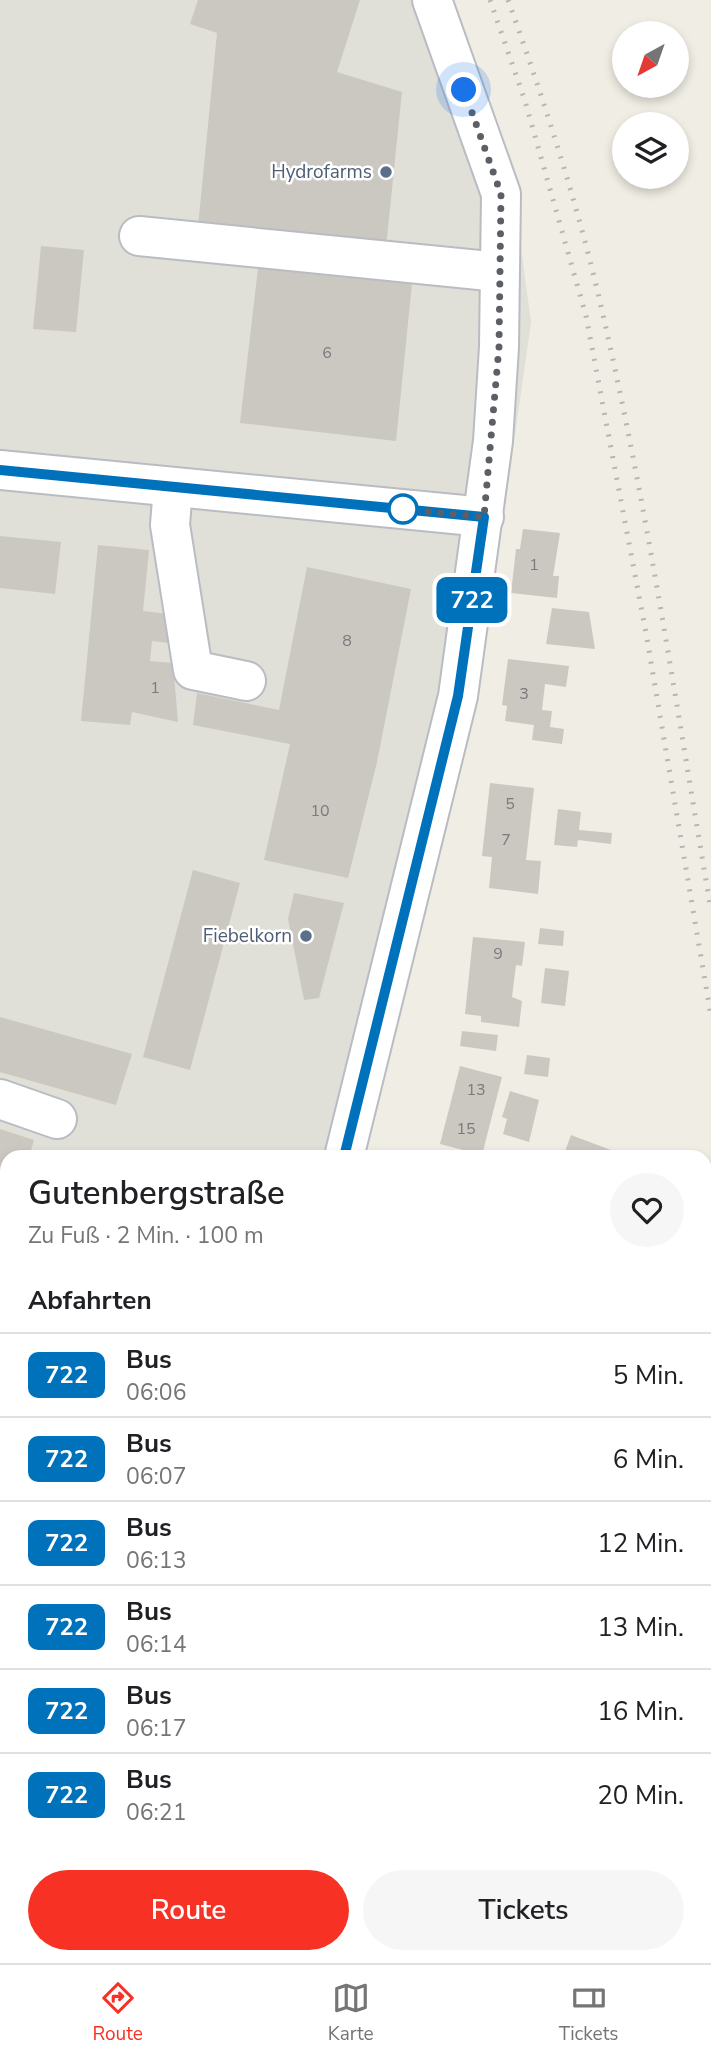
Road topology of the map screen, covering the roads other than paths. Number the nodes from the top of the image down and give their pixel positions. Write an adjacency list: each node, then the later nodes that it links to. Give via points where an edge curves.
1 (432, 0): 3 (street, via 501,194)
2 (139, 236): 3 (street)
3 (499, 272): 6 (street, via 499,347)
4 (0, 470): 5 (street)
5 (173, 487): 6 (street); 7 (street, via 170,525 193,670)
6 (484, 517): 10 (street, via 458,696)
7 (246, 681)
8 (0, 1099): 9 (street)
9 (57, 1119)
10 (346, 1150)

